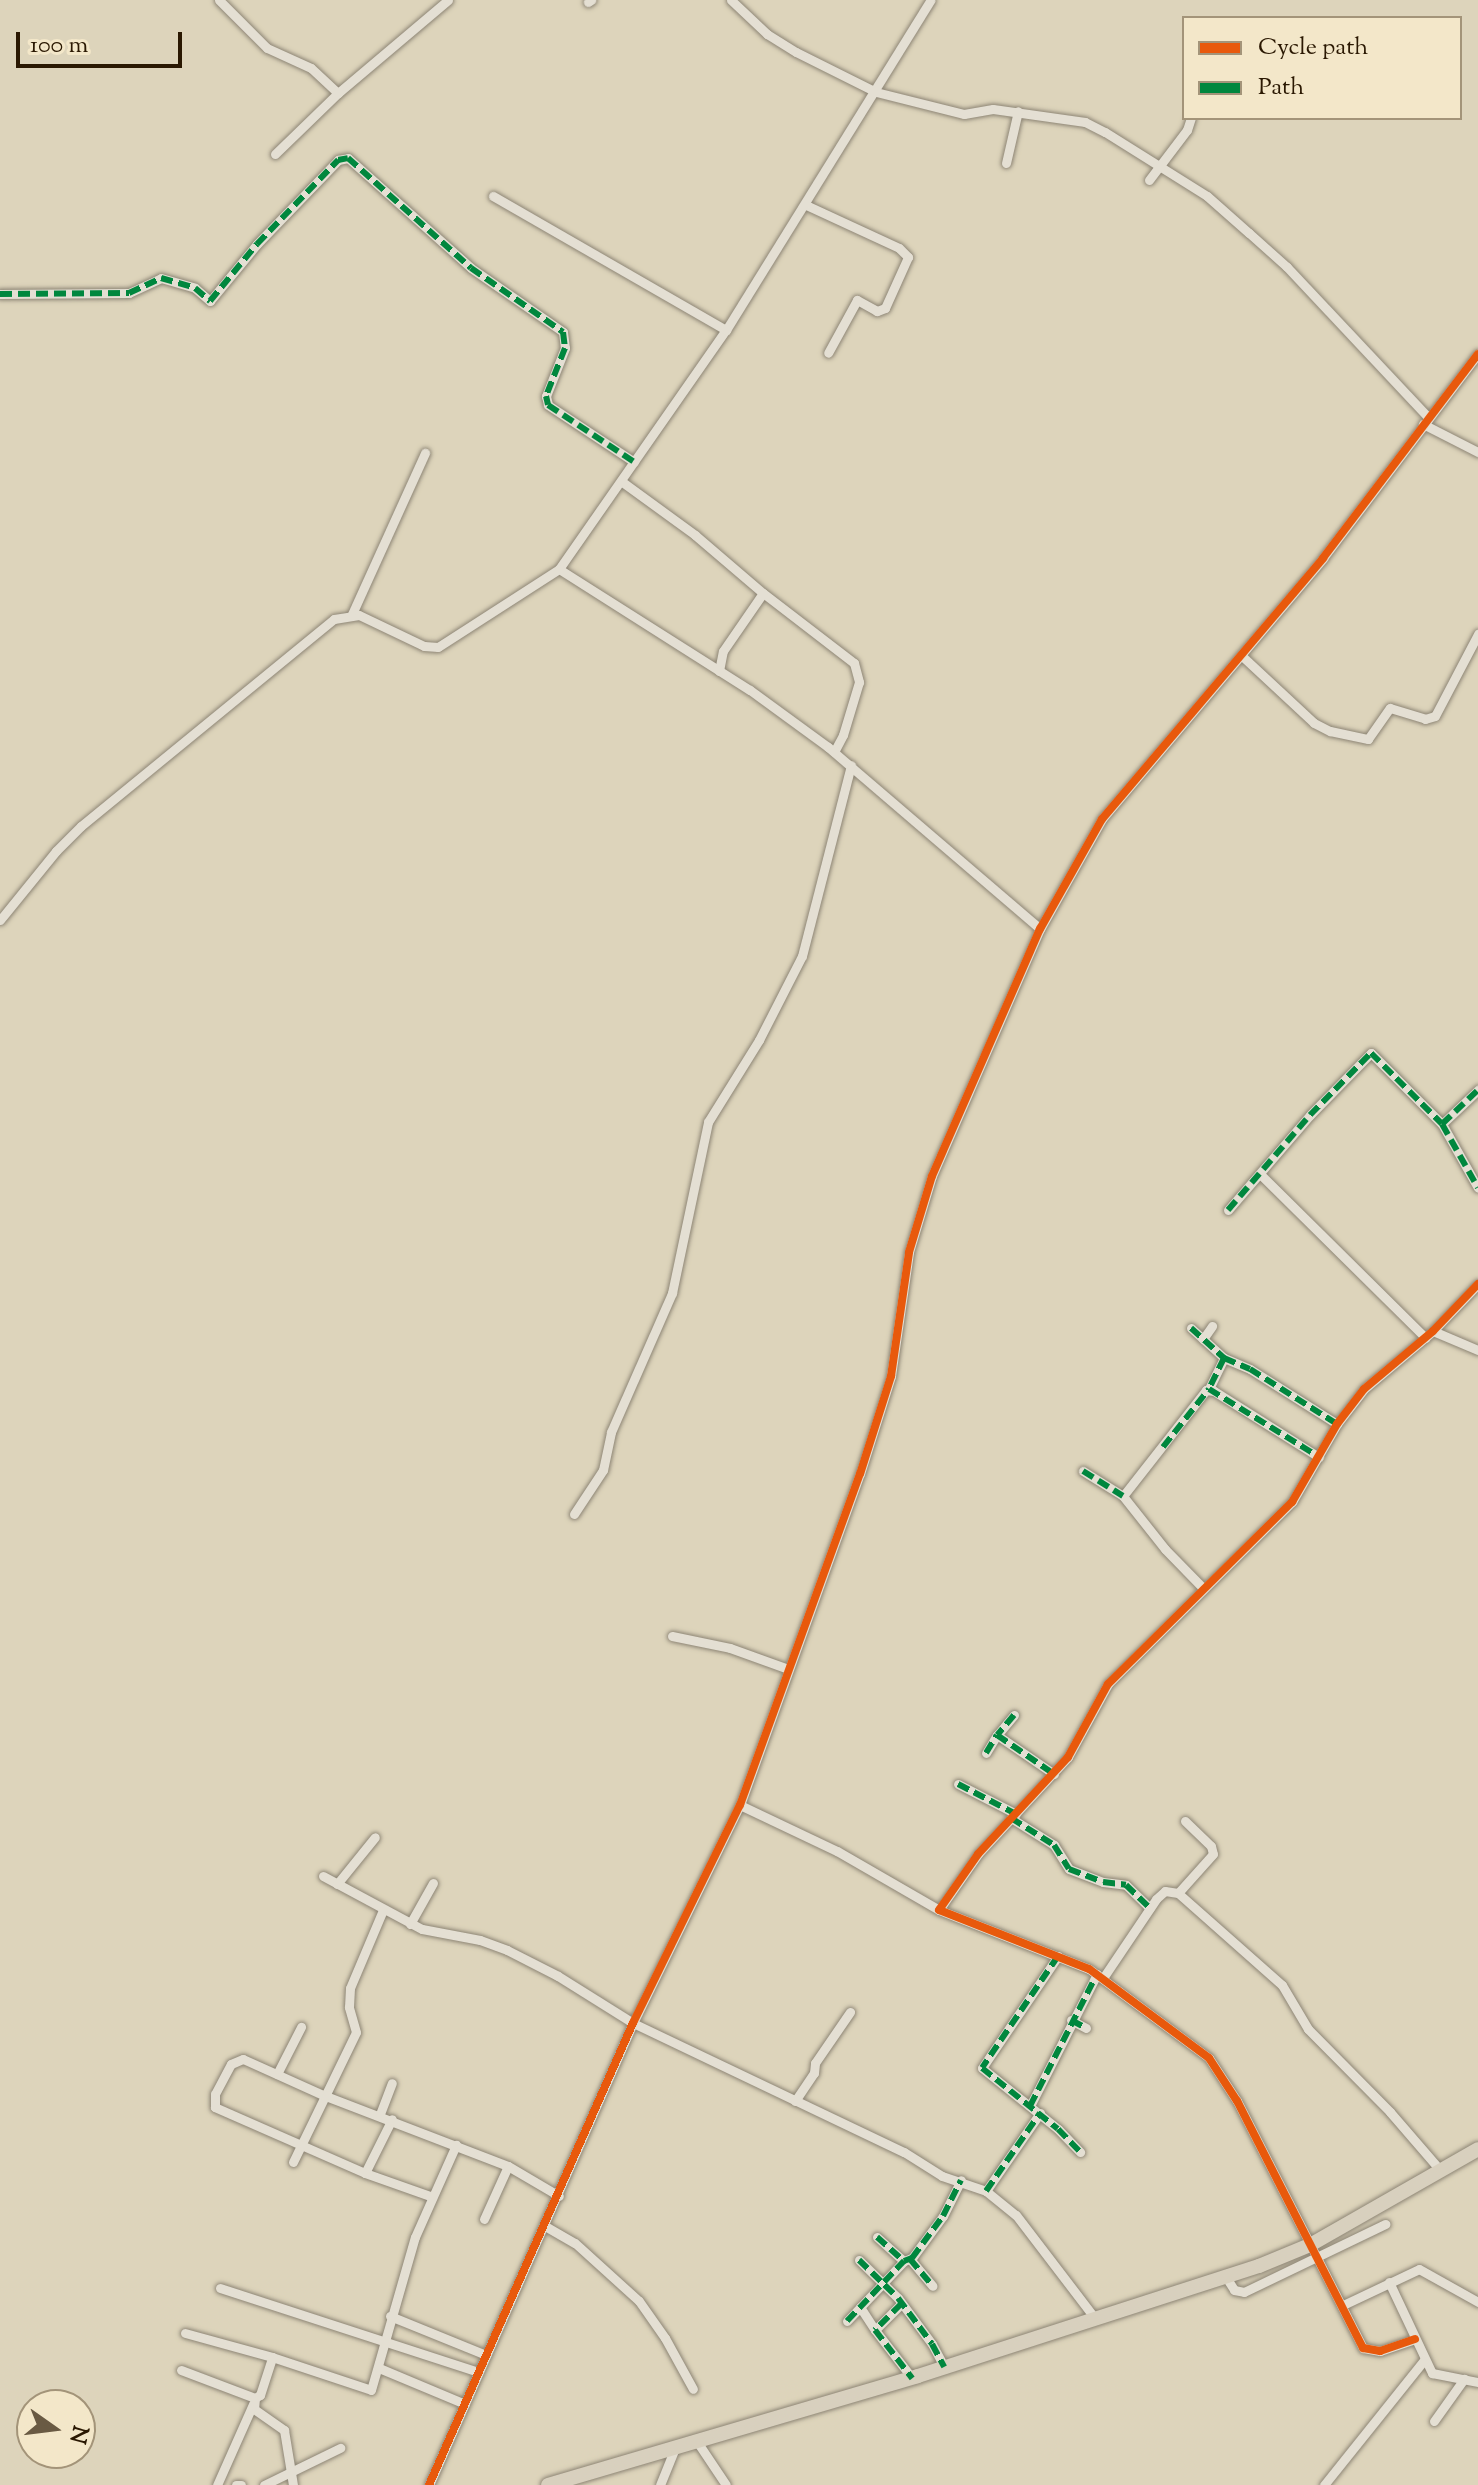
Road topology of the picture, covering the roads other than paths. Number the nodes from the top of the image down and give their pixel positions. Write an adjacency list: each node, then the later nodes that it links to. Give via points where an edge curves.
1 (219, 0): 6 (street, via 267,48 311,68)
2 (448, 0): 6 (street)
3 (731, 0): 5 (street, via 767,34)
4 (931, 0): 5 (street)
5 (876, 92): 7 (street, via 964,114); 14 (street)
6 (338, 93): 9 (street)
7 (1018, 111): 10 (street); 11 (street, via 1085,122)
8 (1190, 120): 11 (street)
9 (275, 154)
10 (1006, 163)
11 (1159, 168): 12 (street); 19 (street, via 1207,196 1287,267)
12 (1149, 180)
13 (493, 196): 16 (street)
14 (806, 205): 16 (street); 17 (street, via 908,257 884,309 877,311 857,300)
15 (0, 294): 22 (street, via 129,293 161,278 195,288 210,301 279,221 338,160 348,158 471,268 564,333 565,348 546,403)
16 (726, 330): 22 (street)
17 (828, 353)
18 (1478, 354): 19 (street)
19 (1426, 420): 20 (street); 28 (street)
20 (1478, 452)
21 (425, 453): 26 (street)
22 (634, 462): 23 (street)
23 (621, 481): 24 (street); 25 (street)
24 (559, 569): 26 (street, via 438,647 424,646); 29 (street)
25 (763, 593): 29 (street, via 723,651); 30 (street, via 858,668 853,705)
26 (352, 614): 32 (street, via 338,616 295,648 91,818 60,846)
27 (1478, 634): 28 (street, via 1435,716 1425,719 1390,708 1368,739 1314,723)
28 (1242, 656): 33 (street, via 1102,819)
29 (719, 671): 30 (street)
30 (834, 752): 31 (street)
31 (851, 765): 33 (street); 51 (street, via 802,956 708,1122 672,1293 611,1432 604,1467)
32 (0, 920)
33 (1040, 929): 54 (street, via 932,1176 911,1247 891,1376)
34 (1478, 1090): 35 (street)
35 (1442, 1124): 36 (street, via 1371,1053); 37 (street)
36 (1260, 1174): 38 (street); 42 (street)
37 (1478, 1188)
38 (1228, 1210)
39 (1478, 1284): 42 (street)
40 (1212, 1326): 43 (street)
41 (1191, 1328): 43 (street)
42 (1429, 1334): 44 (street); 47 (street, via 1364,1389)
43 (1203, 1339): 45 (street)
44 (1478, 1350)
45 (1224, 1358): 46 (street); 47 (street)
46 (1209, 1389): 48 (street); 50 (street)
47 (1337, 1424): 48 (street)
48 (1319, 1457): 52 (street, via 1292,1502)
49 (1083, 1471): 50 (street)
50 (1123, 1496): 52 (street)
51 (574, 1514)
52 (1203, 1588): 58 (street, via 1104,1689)
53 (672, 1636): 54 (street, via 730,1648)
54 (788, 1669): 60 (street)
55 (1014, 1715): 56 (street)
56 (997, 1735): 57 (street); 58 (street)
57 (986, 1753)
58 (1054, 1774): 61 (street)
59 (958, 1784): 61 (street)
60 (740, 1805): 70 (street, via 837,1851); 76 (street)
61 (1013, 1816): 68 (street, via 1047,1840 1069,1869 1126,1885); 70 (street)
62 (1185, 1821): 67 (street, via 1213,1854)
63 (375, 1837): 66 (street)
64 (323, 1876): 66 (street)
65 (433, 1883): 71 (street)
66 (337, 1884): 69 (street)
67 (1178, 1893): 68 (street, via 1163,1891); 93 (street, via 1282,1985 1308,2029)
68 (1150, 1908): 73 (street)
69 (383, 1910): 71 (street); 81 (street, via 350,1988 356,2032)
70 (939, 1910): 72 (street)
71 (410, 1924): 76 (street, via 507,1950)
72 (1058, 1956): 73 (street); 83 (street, via 983,2066)
73 (1100, 1976): 75 (street); 103 (street, via 1217,2065)
74 (850, 2012): 82 (street)
75 (1071, 2020): 78 (street); 83 (street)
76 (633, 2023): 82 (street); 98 (street)
77 (301, 2027): 79 (street)
78 (1086, 2028)
79 (277, 2074): 81 (street); 87 (street, via 237,2059 213,2102)
80 (392, 2083): 85 (street)
81 (323, 2095): 85 (street); 87 (street)
82 (795, 2101): 95 (street, via 904,2152 942,2176)
83 (1030, 2106): 84 (street)
84 (1040, 2113): 90 (street); 96 (street)
85 (380, 2114): 86 (street)
86 (392, 2119): 88 (street); 94 (street)
87 (301, 2144): 91 (street); 94 (street)
88 (456, 2145): 92 (street); 97 (street)
89 (1478, 2149): 93 (main road)
90 (1080, 2152)
91 (293, 2162)
92 (508, 2166): 98 (street); 99 (street)
93 (1441, 2171): 103 (main road)
94 (365, 2173): 97 (street)
95 (961, 2180): 96 (street); 106 (street, via 943,2216)
96 (986, 2191): 117 (street, via 1016,2215)
97 (430, 2196): 116 (street)
98 (559, 2196): 101 (street)
99 (484, 2219)
100 (1385, 2224): 104 (street)
101 (545, 2226): 123 (street); 133 (street, via 575,2243 639,2301)
102 (877, 2237): 106 (street)
103 (1310, 2245): 104 (street); 107 (main road)
104 (1317, 2259): 107 (street, via 1244,2292 1234,2290); 114 (street)
105 (859, 2260): 108 (street)
106 (907, 2260): 108 (street); 110 (street)
107 (1226, 2277): 117 (main road)
108 (884, 2282): 113 (street); 115 (street)
109 (1389, 2282): 112 (street, via 1419,2269); 114 (street); 121 (street)
110 (933, 2286)
111 (220, 2288): 122 (street)
112 (1478, 2302)
113 (901, 2304): 119 (street); 126 (street)
114 (1343, 2305): 121 (street, via 1366,2350 1380,2351)
115 (860, 2307): 118 (street); 119 (street)
116 (390, 2316): 122 (street); 123 (street)
117 (1094, 2317): 126 (main road)
118 (847, 2321)
119 (875, 2330): 130 (street)
120 (185, 2333): 124 (street)
121 (1415, 2339): 125 (street)
122 (384, 2344): 127 (street); 129 (street)
123 (486, 2355): 129 (street)
124 (272, 2357): 127 (street, via 366,2391 374,2386); 134 (street)
125 (1424, 2360): 131 (street, via 1433,2374); 147 (street)
126 (944, 2367): 130 (main road)
127 (379, 2368): 135 (street)
128 (181, 2370): 134 (street)
129 (478, 2372): 135 (street)
130 (912, 2378): 137 (main road)
131 (1464, 2379): 132 (street); 136 (street)
132 (1478, 2382)
133 (693, 2389)
134 (254, 2401): 140 (street, via 255,2410 284,2430); 141 (street)
135 (465, 2404): 143 (street)
136 (1434, 2421)
137 (698, 2443): 139 (main road); 146 (street)
138 (340, 2448): 140 (street)
139 (674, 2450): 144 (main road); 145 (street)
140 (292, 2480): 142 (street)
141 (217, 2485)
142 (264, 2485)
143 (429, 2485)
144 (549, 2485)
145 (660, 2485)
146 (726, 2485)
147 (1324, 2485)

